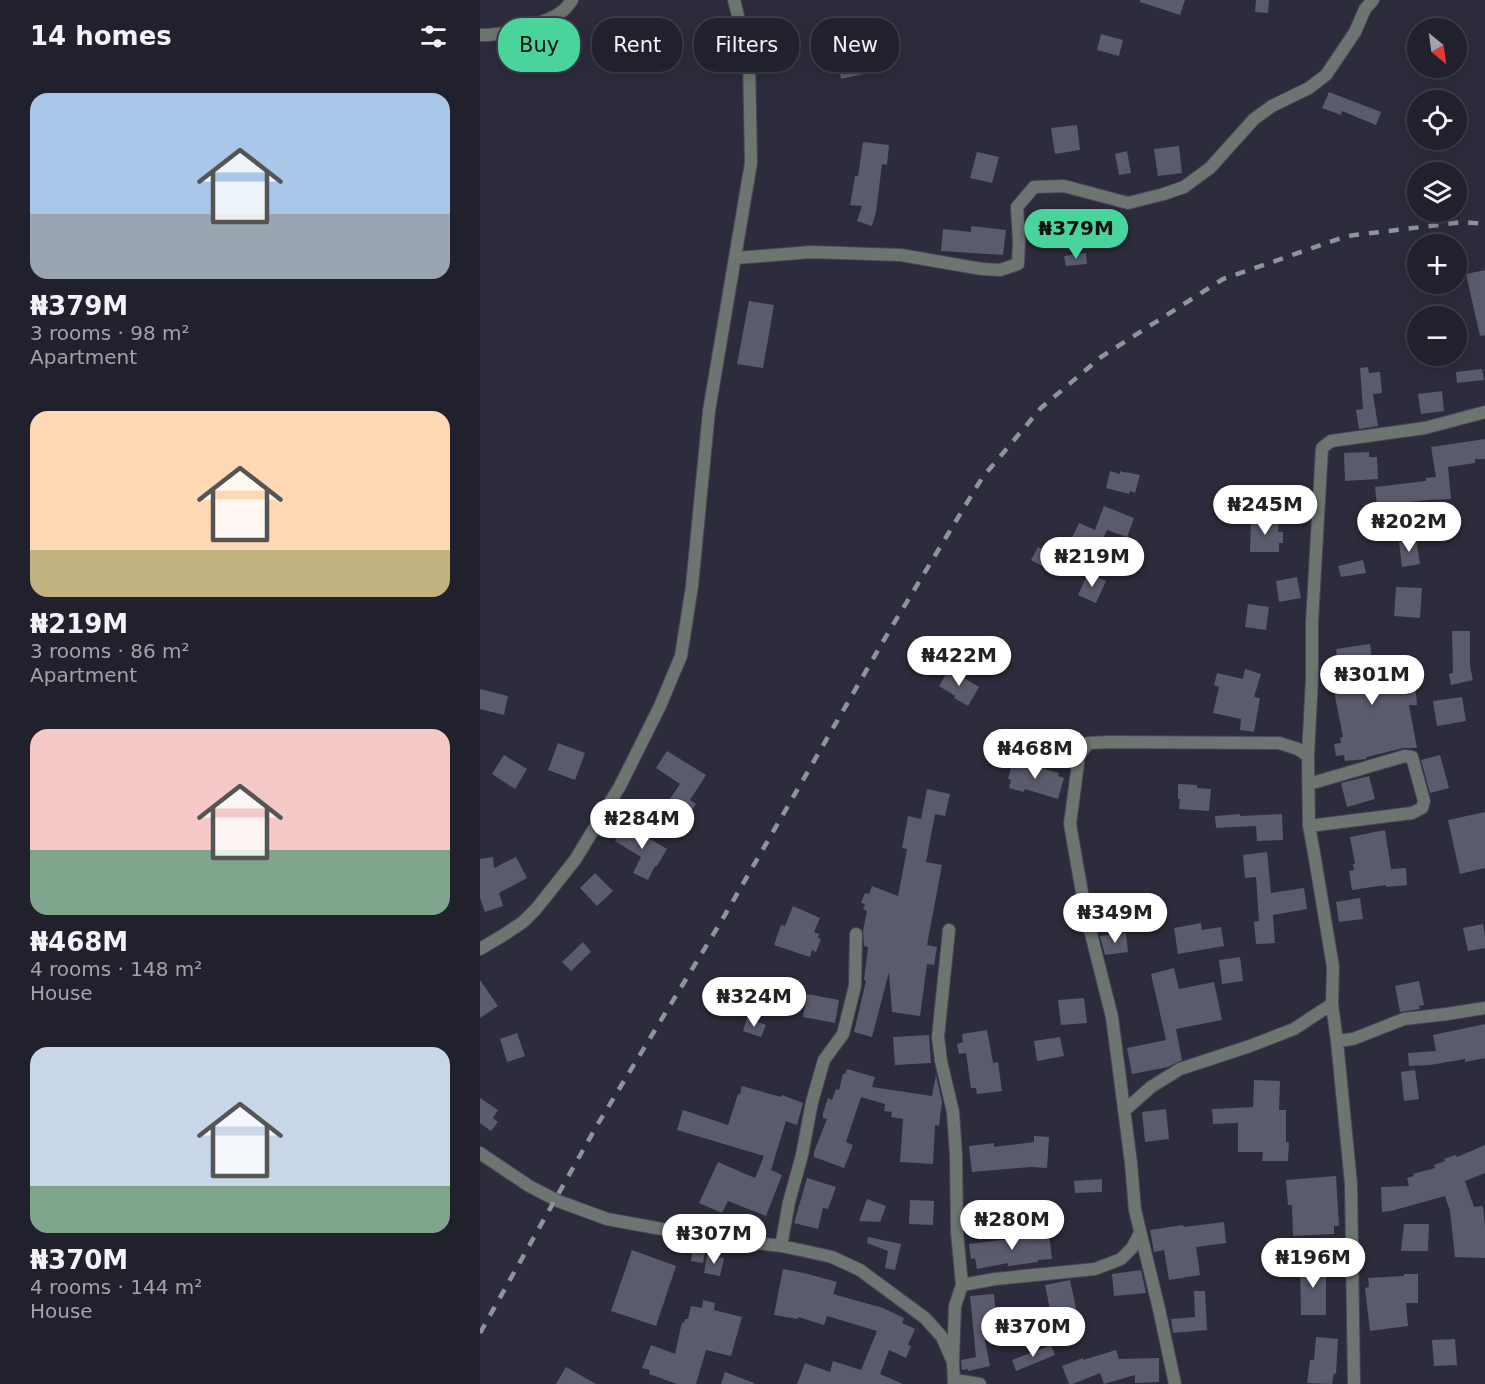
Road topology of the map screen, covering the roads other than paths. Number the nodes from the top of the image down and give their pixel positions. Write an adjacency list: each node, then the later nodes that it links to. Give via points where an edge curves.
1 (572, 0): 4 (street, via 546,20 513,31)
2 (734, 0): 5 (street, via 748,59 751,163)
3 (1373, 0): 5 (street, via 1326,75 1254,119 1210,168 1184,187 1128,203 1064,186 1034,187 1017,207 1018,264 991,270 901,255 811,252)
4 (480, 35)
5 (736, 258): 12 (street, via 709,411 681,656 620,786 574,860 536,909 516,927)
6 (1485, 412): 7 (street, via 1425,428 1331,441 1322,448)
7 (1308, 756): 8 (street); 16 (street, via 1279,743 1110,742 1088,743 1079,756 1070,824 1085,910 1112,1017)
8 (1309, 784): 9 (street); 9 (street, via 1412,757 1424,801 1422,808 1412,813)
9 (1309, 826): 13 (street, via 1333,967)
10 (949, 930): 20 (street, via 938,1037 953,1112)
11 (856, 934): 19 (street, via 855,986 843,1034 824,1060 812,1102)
12 (480, 949)
13 (1332, 1004): 15 (street); 16 (street, via 1294,1029 1180,1069)
14 (1485, 1008): 15 (street, via 1404,1019 1353,1039)
15 (1337, 1041): 25 (street, via 1351,1184)
16 (1124, 1111): 18 (street)
17 (480, 1153): 19 (street, via 529,1186 607,1219)
18 (1140, 1233): 20 (street, via 1121,1259 1095,1269); 24 (street)
19 (781, 1246): 21 (street, via 832,1257 860,1270 925,1318 942,1337)
20 (962, 1285): 21 (street, via 955,1306)
21 (953, 1362): 22 (street)
22 (955, 1382): 23 (street)
23 (980, 1384)
24 (1175, 1384)
25 (1354, 1384)

